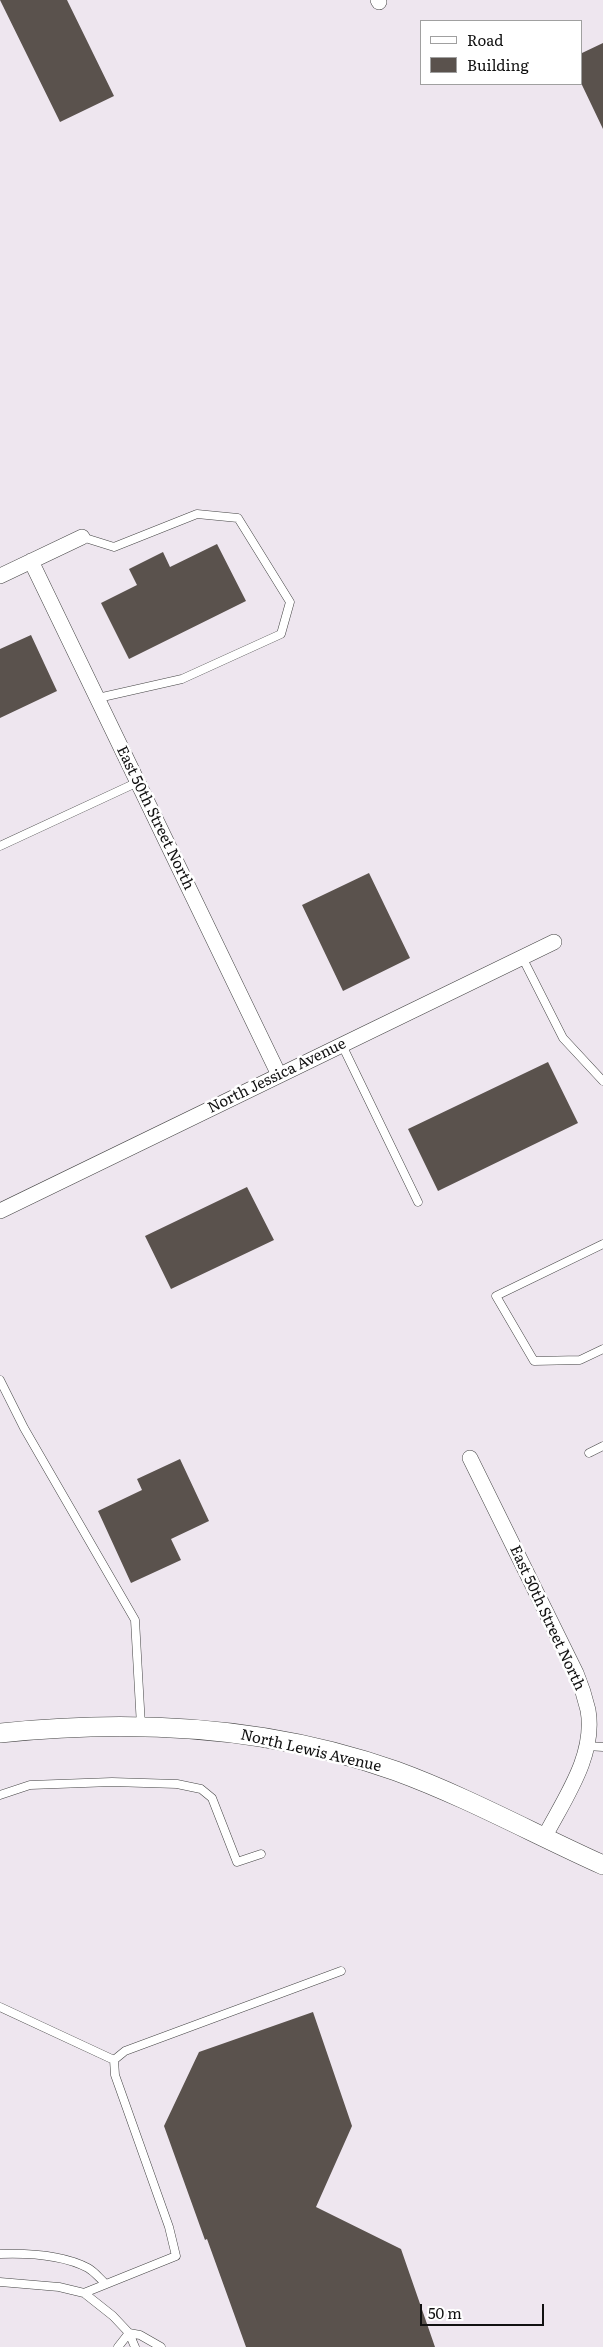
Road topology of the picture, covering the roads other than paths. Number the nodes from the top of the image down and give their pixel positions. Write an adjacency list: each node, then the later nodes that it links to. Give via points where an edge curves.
1 (82, 537): 2 (street); 4 (lane, via 114,547 197,514 238,518 290,602 282,634 182,680)
2 (31, 561): 3 (street); 4 (street, East 50th Street North)
3 (0, 576)
4 (98, 698): 5 (street, East 50th Street North)
5 (138, 782): 6 (lane); 10 (street, East 50th Street North)
6 (0, 846)
7 (554, 942): 8 (street, North Jessica Avenue)
8 (522, 957): 9 (street, North Jessica Avenue); 11 (lane, via 563,1038)
9 (342, 1045): 10 (street, North Jessica Avenue); 12 (lane)
10 (280, 1075): 13 (street, North Jessica Avenue)
11 (603, 1081)
12 (418, 1202)
13 (0, 1211)
14 (603, 1244): 15 (lane, via 496,1296 534,1361 580,1360)
15 (603, 1349)
16 (0, 1380): 20 (lane, via 24,1428 135,1620)
17 (603, 1446): 18 (lane)
18 (589, 1453)
19 (470, 1458): 22 (street, East 50th Street North, via 576,1673 588,1710)
20 (141, 1726): 21 (street, North Lewis Avenue, via 73,1726); 25 (street, North Lewis Avenue, via 244,1735 360,1760 429,1784)
21 (0, 1733)
22 (587, 1746): 23 (lane); 25 (street, East 50th Street North, via 581,1765)
23 (603, 1747)
24 (0, 1795): 26 (lane, via 30,1785 112,1782 177,1784 201,1789 212,1798 238,1862)
25 (544, 1838): 27 (street, North Lewis Avenue)
26 (261, 1854)
27 (603, 1865)
28 (341, 1971): 30 (lane, via 125,2052)
29 (0, 2006): 30 (lane)
30 (114, 2060): 33 (lane, via 115,2075 169,2227 176,2256)
31 (0, 2254): 33 (lane, via 58,2258 90,2269)
32 (0, 2282): 34 (lane, via 51,2286)
33 (106, 2284): 34 (lane)
34 (84, 2293): 35 (lane)
35 (129, 2333): 36 (lane); 37 (lane); 38 (lane, via 140,2334)
36 (118, 2347)
37 (135, 2347)
38 (161, 2347)

